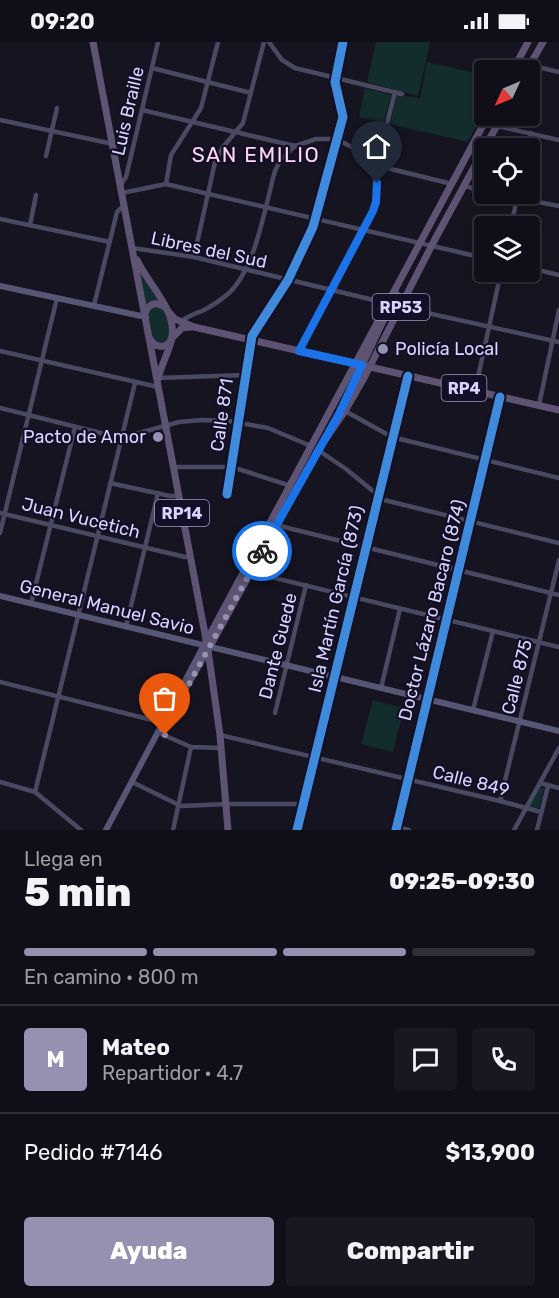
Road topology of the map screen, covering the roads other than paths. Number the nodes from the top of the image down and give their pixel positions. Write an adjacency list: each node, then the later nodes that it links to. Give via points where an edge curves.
1 (93, 42): 31 (main road)
2 (158, 42): 11 (street, Luis Braille)
3 (218, 42): 15 (street)
4 (264, 42): 17 (street)
5 (269, 42): 14 (street, via 291,66)
6 (343, 42): 14 (street)
7 (528, 42): 9 (main road)
8 (543, 42): 10 (main road)
9 (518, 60)
10 (533, 60)
11 (152, 68): 15 (street); 20 (street, Luis Braille)
12 (540, 69): 13 (street)
13 (559, 72)
14 (335, 79): 16 (street); 29 (street, Calle 871, via 343,113)
15 (209, 82): 17 (street); 22 (street)
16 (395, 92): 18 (street); 34 (street)
17 (251, 93): 26 (street)
18 (402, 94)
19 (57, 108): 25 (street)
20 (142, 110): 22 (street); 36 (street, Luis Braille)
21 (0, 120): 25 (street)
22 (193, 122): 26 (street); 37 (street, via 171,155)
23 (482, 126): 38 (main road, RP53)
24 (496, 126): 27 (street); 39 (main road, RP53)
25 (52, 130): 31 (street); 33 (street)
26 (236, 132): 32 (street); 42 (street, via 219,154)
27 (531, 133): 28 (street); 30 (street)
28 (530, 138)
29 (337, 139): 32 (street, via 316,139); 34 (street); 49 (street, Calle 871)
30 (559, 140)
31 (113, 144): 35 (main road)
32 (295, 146): 47 (street, via 278,165)
33 (46, 156)
34 (374, 165): 38 (street); 51 (street, via 376,202)
35 (117, 166): 36 (street); 41 (main road)
36 (128, 168): 41 (street, Luis Braille)
37 (165, 184): 41 (street); 42 (street)
38 (452, 184): 53 (main road, RP53)
39 (463, 186): 40 (street); 54 (main road, RP53)
40 (474, 188)
41 (121, 190): 45 (main road)
42 (208, 194): 47 (street); 58 (street)
43 (36, 195): 50 (street)
44 (540, 201): 46 (street)
45 (124, 205): 52 (street, via 117,212); 55 (main road)
46 (559, 206)
47 (265, 207): 49 (street); 59 (street)
48 (0, 219): 50 (street)
49 (316, 219): 51 (street); 62 (street, Calle 871)
50 (30, 225): 52 (street)
51 (363, 230): 53 (street); 65 (street)
52 (110, 243): 68 (street)
53 (420, 243): 54 (street); 56 (main road, RP53)
54 (431, 246): 57 (street); 69 (main road, RP53)
55 (132, 248): 58 (street, Libres del Sud); 70 (main road); 72 (main road)
56 (415, 251): 67 (main road, RP53); 84 (main road, RP53)
57 (474, 256)
58 (194, 257): 59 (street, Libres del Sud)
59 (247, 270): 62 (street, Libres del Sud); 73 (street, via 223,298)
60 (540, 270): 61 (street)
61 (559, 275)
62 (288, 280): 65 (street, Libres del Sud); 78 (street, Calle 871)
63 (499, 282): 75 (street)
64 (0, 286): 66 (main road)
65 (332, 290): 67 (street, Libres del Sud); 82 (street)
66 (57, 298): 68 (main road); 83 (street)
67 (386, 303): 84 (main road, RP53)
68 (94, 306): 72 (main road)
69 (400, 307): 75 (street); 84 (main road, RP53)
70 (166, 309): 72 (main road, via 153,304); 73 (main road, RP4); 77 (main road)
71 (559, 309): 79 (street)
72 (145, 315): 76 (main road)
73 (182, 321): 74 (main road, RP4)
74 (194, 327): 77 (main road, via 182,328); 78 (main road, RP4)
75 (489, 327): 79 (street); 89 (street)
76 (150, 339): 77 (main road, via 160,347); 88 (main road, RP14)
77 (171, 340): 88 (main road)
78 (251, 340): 82 (main road, RP4); 85 (street, Calle 871)
79 (552, 341): 80 (street); 91 (street)
80 (559, 342)
81 (0, 351): 83 (street)
82 (299, 351): 84 (main road, RP4)
83 (42, 361): 87 (street); 95 (street)
84 (362, 365): 86 (main road, RP4); 94 (main road, RP53); 101 (main road, RP53, via 339,414)
85 (244, 375): 88 (street); 96 (street, Calle 871)
86 (408, 376): 89 (main road, RP4); 99 (street, Isla Martín García (873))
87 (135, 383): 88 (street); 100 (street)
88 (158, 383): 97 (main road, RP14)
89 (475, 391): 90 (main road, RP4)
90 (500, 397): 91 (main road, RP4); 102 (street, Doctor Lázaro Bacaro (874))
91 (539, 405): 93 (main road, RP4)
92 (0, 408): 95 (street)
93 (559, 410)
94 (345, 411): 99 (street); 101 (main road, RP53)
95 (29, 416): 98 (street); 112 (street)
96 (239, 422): 97 (street); 101 (street, via 276,430); 104 (street, Calle 871)
97 (165, 424): 100 (street); 103 (main road, RP14)
98 (75, 427): 100 (street); 114 (street)
99 (392, 437): 102 (street); 111 (street, Isla Martín García (873))
100 (121, 438): 106 (street)
101 (315, 448): 107 (main road, RP53); 111 (street); 115 (main road, RP53)
102 (485, 460): 105 (street); 113 (street, Doctor Lázaro Bacaro (874))
103 (174, 467): 104 (street); 110 (main road, RP14)
104 (232, 467): 107 (street); 109 (street, Calle 871)
105 (559, 478)
106 (110, 483): 108 (street); 117 (street)
107 (291, 486): 137 (main road, RP53)
108 (158, 493): 110 (street); 119 (street)
109 (227, 494)
110 (179, 496): 121 (main road, RP14)
111 (378, 496): 113 (street); 120 (street, Isla Martín García (873))
112 (2, 513): 114 (street, Juan Vucetich); 116 (street)
113 (470, 521): 118 (street); 123 (street, Doctor Lázaro Bacaro (874))
114 (51, 525): 117 (street, Juan Vucetich); 130 (street)
115 (276, 525): 120 (street); 124 (main road, RP53)
116 (0, 532)
117 (98, 536): 119 (street, Juan Vucetich); 132 (street)
118 (559, 543)
119 (145, 547): 121 (street, Juan Vucetich); 134 (street)
120 (365, 548): 123 (street); 129 (street, Isla Martín García (873))
121 (191, 557): 137 (main road, RP14)
122 (559, 560): 126 (street, Calle 875)
123 (458, 570): 126 (street); 133 (street, Doctor Lázaro Bacaro (874))
124 (250, 572): 125 (street); 137 (main road, RP53)
125 (306, 585): 129 (street); 139 (street, Dante Guede)
126 (551, 593): 127 (street); 136 (street, Calle 875)
127 (559, 595)
128 (0, 596): 130 (main road, General Manuel Savio)
129 (354, 597): 131 (street); 140 (street, Isla Martín García (873))
130 (32, 604): 132 (main road, General Manuel Savio)
131 (400, 609): 133 (street); 142 (street)
132 (79, 616): 134 (main road, General Manuel Savio); 143 (street)
133 (446, 620): 135 (street); 144 (street, Doctor Lázaro Bacaro (874))
134 (126, 627): 137 (main road, General Manuel Savio)
135 (493, 631): 136 (street); 145 (street)
136 (539, 642): 138 (street); 147 (street, Calle 875)
137 (207, 647): 139 (main road, General Manuel Savio); 148 (main road); 151 (main road, RP14)
138 (559, 647)
139 (287, 665): 140 (main road, General Manuel Savio); 146 (street, Dante Guede)
140 (335, 676): 142 (main road, General Manuel Savio); 155 (street, Isla Martín García (873))
141 (0, 682): 143 (street)
142 (381, 688): 144 (main road, General Manuel Savio)
143 (58, 696): 148 (street); 162 (street)
144 (427, 699): 145 (main road, General Manuel Savio); 156 (street, Doctor Lázaro Bacaro (874))
145 (473, 710): 147 (main road, General Manuel Savio)
146 (275, 713)
147 (520, 722): 149 (main road, General Manuel Savio); 163 (street, Calle 875)
148 (164, 724): 150 (main road)
149 (559, 731)
150 (159, 733): 152 (street); 158 (main road)
151 (220, 735): 153 (main road, RP14); 155 (street, Calle 849)
152 (191, 747): 153 (street); 166 (street)
153 (221, 748): 164 (main road, RP14)
154 (559, 748): 159 (street)
155 (315, 757): 156 (street, Calle 849); 165 (street, Isla Martín García (873))
156 (408, 779): 163 (street, Calle 849); 169 (street, Doctor Lázaro Bacaro (874))
157 (0, 782): 162 (street)
158 (132, 782): 166 (street); 171 (main road)
159 (540, 783): 160 (street); 167 (street)
160 (548, 786): 161 (street); 168 (street)
161 (559, 788)
162 (35, 792): 170 (street)
163 (500, 801): 167 (street, Calle 849)
164 (227, 804): 165 (street); 166 (street); 173 (main road, RP14)
165 (303, 804): 174 (street, Isla Martín García (873))
166 (178, 806): 172 (street)
167 (526, 808): 168 (street, Calle 849); 176 (street)
168 (541, 812): 177 (street)
169 (396, 829): 175 (street)
170 (81, 830)
171 (106, 830)
172 (173, 830)
173 (228, 830)
174 (297, 830)
175 (409, 830)
176 (514, 830)
177 (537, 830)

